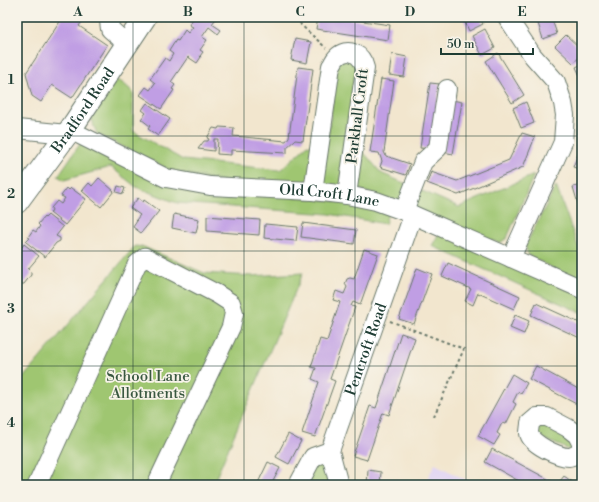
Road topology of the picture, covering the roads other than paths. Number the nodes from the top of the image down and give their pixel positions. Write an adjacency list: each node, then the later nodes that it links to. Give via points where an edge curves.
1 (112, 17): 4 (street, via 109,21 110,28)
2 (146, 17): 4 (main road, Bradford Road)
3 (507, 17): 12 (street, via 533,56 556,82 564,103 565,115 562,142)
4 (127, 44): 7 (main road, Bradford Road)
5 (446, 88): 11 (street, Pencroft Road, via 438,148 423,162)
6 (17, 129): 7 (street, Old Croft Lane)
7 (69, 132): 8 (street, Old Croft Lane, via 166,178 210,186); 10 (main road, Bradford Road)
8 (314, 191): 9 (street, Old Croft Lane); 9 (street, Parkhall Croft, via 331,66 336,58 346,52 355,53 363,60 365,68)
9 (347, 195): 11 (street, Old Croft Lane, via 376,201)
10 (17, 202)
11 (409, 213): 12 (street, Old Croft Lane); 14 (street, Pencroft Road, via 378,316)
12 (511, 258): 13 (street, Old Croft Lane)
13 (582, 289)
14 (330, 451): 17 (street, via 313,457); 18 (street)
15 (37, 485): 16 (street, via 137,264 145,257 217,294 231,303 234,313 231,326)
16 (156, 485)
17 (298, 485)
18 (338, 485)

